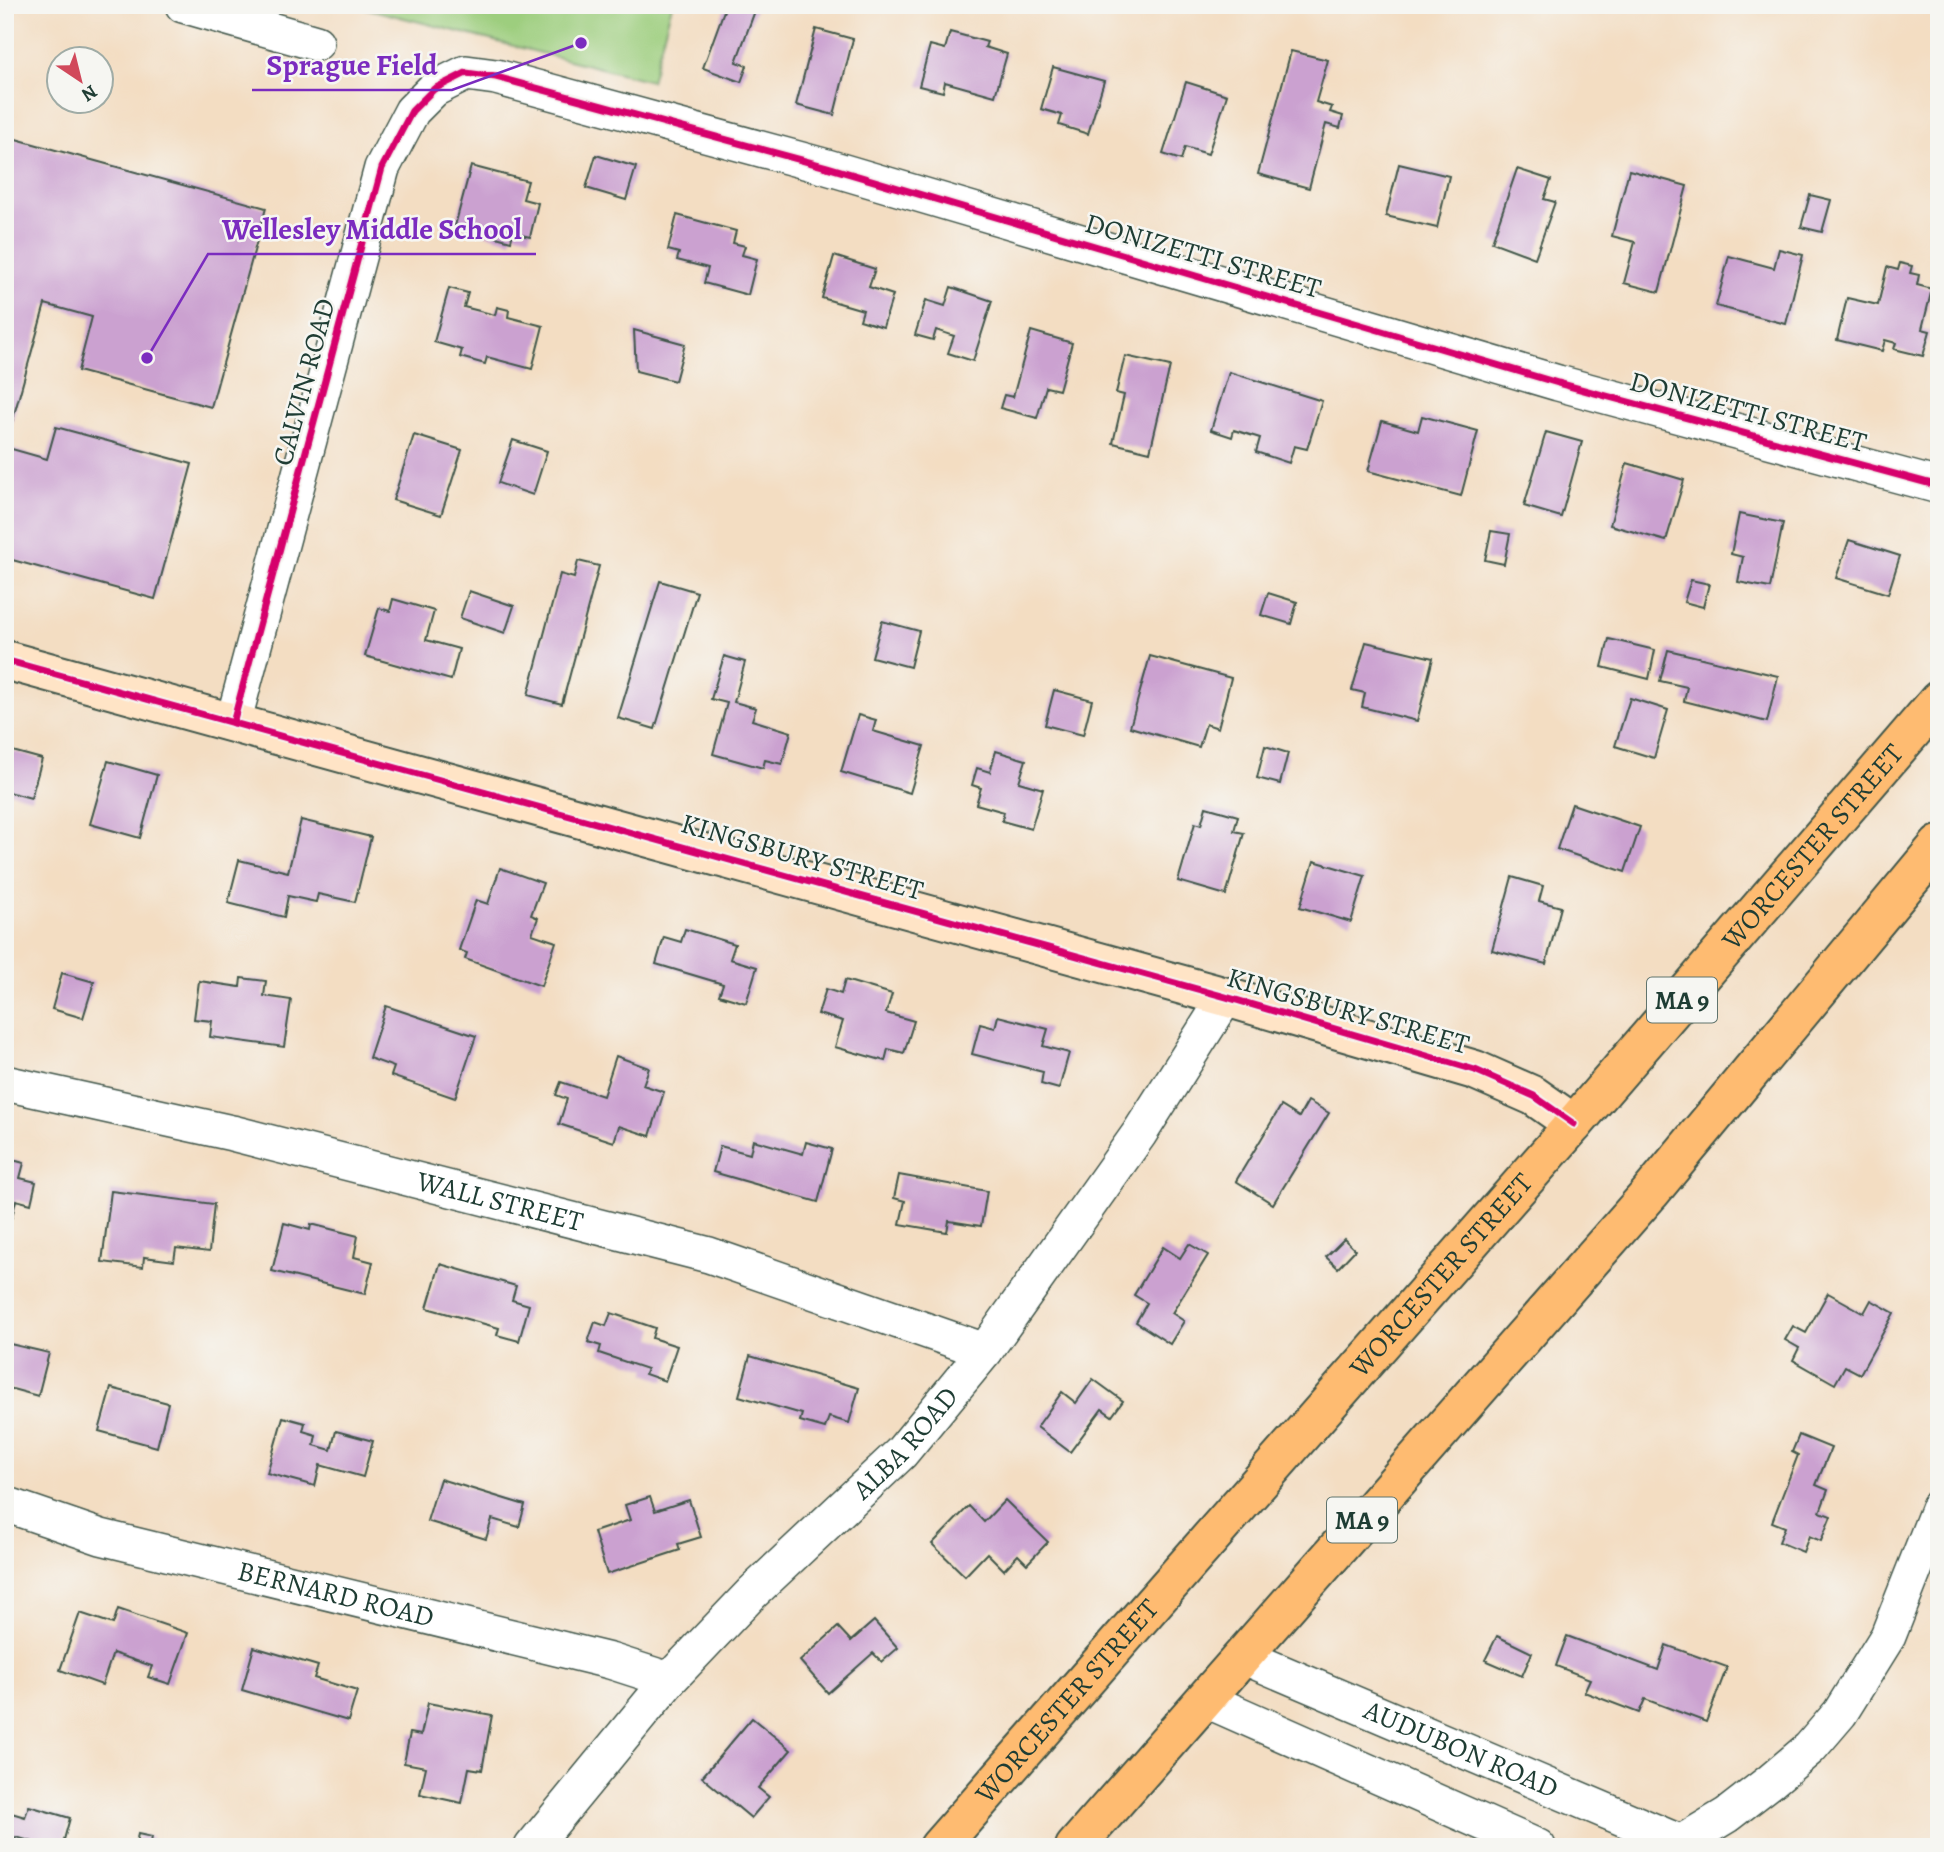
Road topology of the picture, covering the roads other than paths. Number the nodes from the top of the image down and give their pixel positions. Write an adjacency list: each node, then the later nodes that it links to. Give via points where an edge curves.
1 (183, 5): 2 (street)
2 (316, 43)
3 (456, 78): 4 (street, DONIZETTI STREET, via 466,73 496,77 814,164 1558,383); 7 (street, CALVIN ROAD, via 434,89 412,111 382,168)
4 (1939, 486)
5 (5, 660): 7 (main road, KINGSBURY STREET)
6 (1939, 699): 11 (highway, WORCESTER STREET / MA 9)
7 (233, 723): 9 (main road, KINGSBURY STREET)
8 (1939, 845): 15 (highway, MA 9, via 1650,1193)
9 (1226, 997): 11 (main road, KINGSBURY STREET, via 1490,1075 1534,1096); 12 (street, ALBA ROAD, via 1139,1134)
10 (5, 1083): 12 (street, WALL STREET, via 232,1133 709,1255)
11 (1574, 1124): 18 (highway, WORCESTER STREET / MA 9)
12 (985, 1350): 16 (street, ALBA ROAD, via 901,1453 752,1593)
13 (5, 1504): 16 (street, BERNARD ROAD, via 101,1537 610,1661)
14 (1939, 1507): 19 (street, AUDUBON ROAD, via 1888,1636 1840,1713 1810,1748 1771,1781 1727,1815)
15 (1242, 1656): 17 (highway, MA 9); 19 (street, AUDUBON ROAD)
16 (669, 1680): 20 (street, ALBA ROAD)
17 (1204, 1699): 21 (highway, MA 9); 22 (street, AUDUBON ROAD)
18 (945, 1843)
19 (1676, 1844)
20 (532, 1847)
21 (1075, 1847)
22 (1538, 1847)

